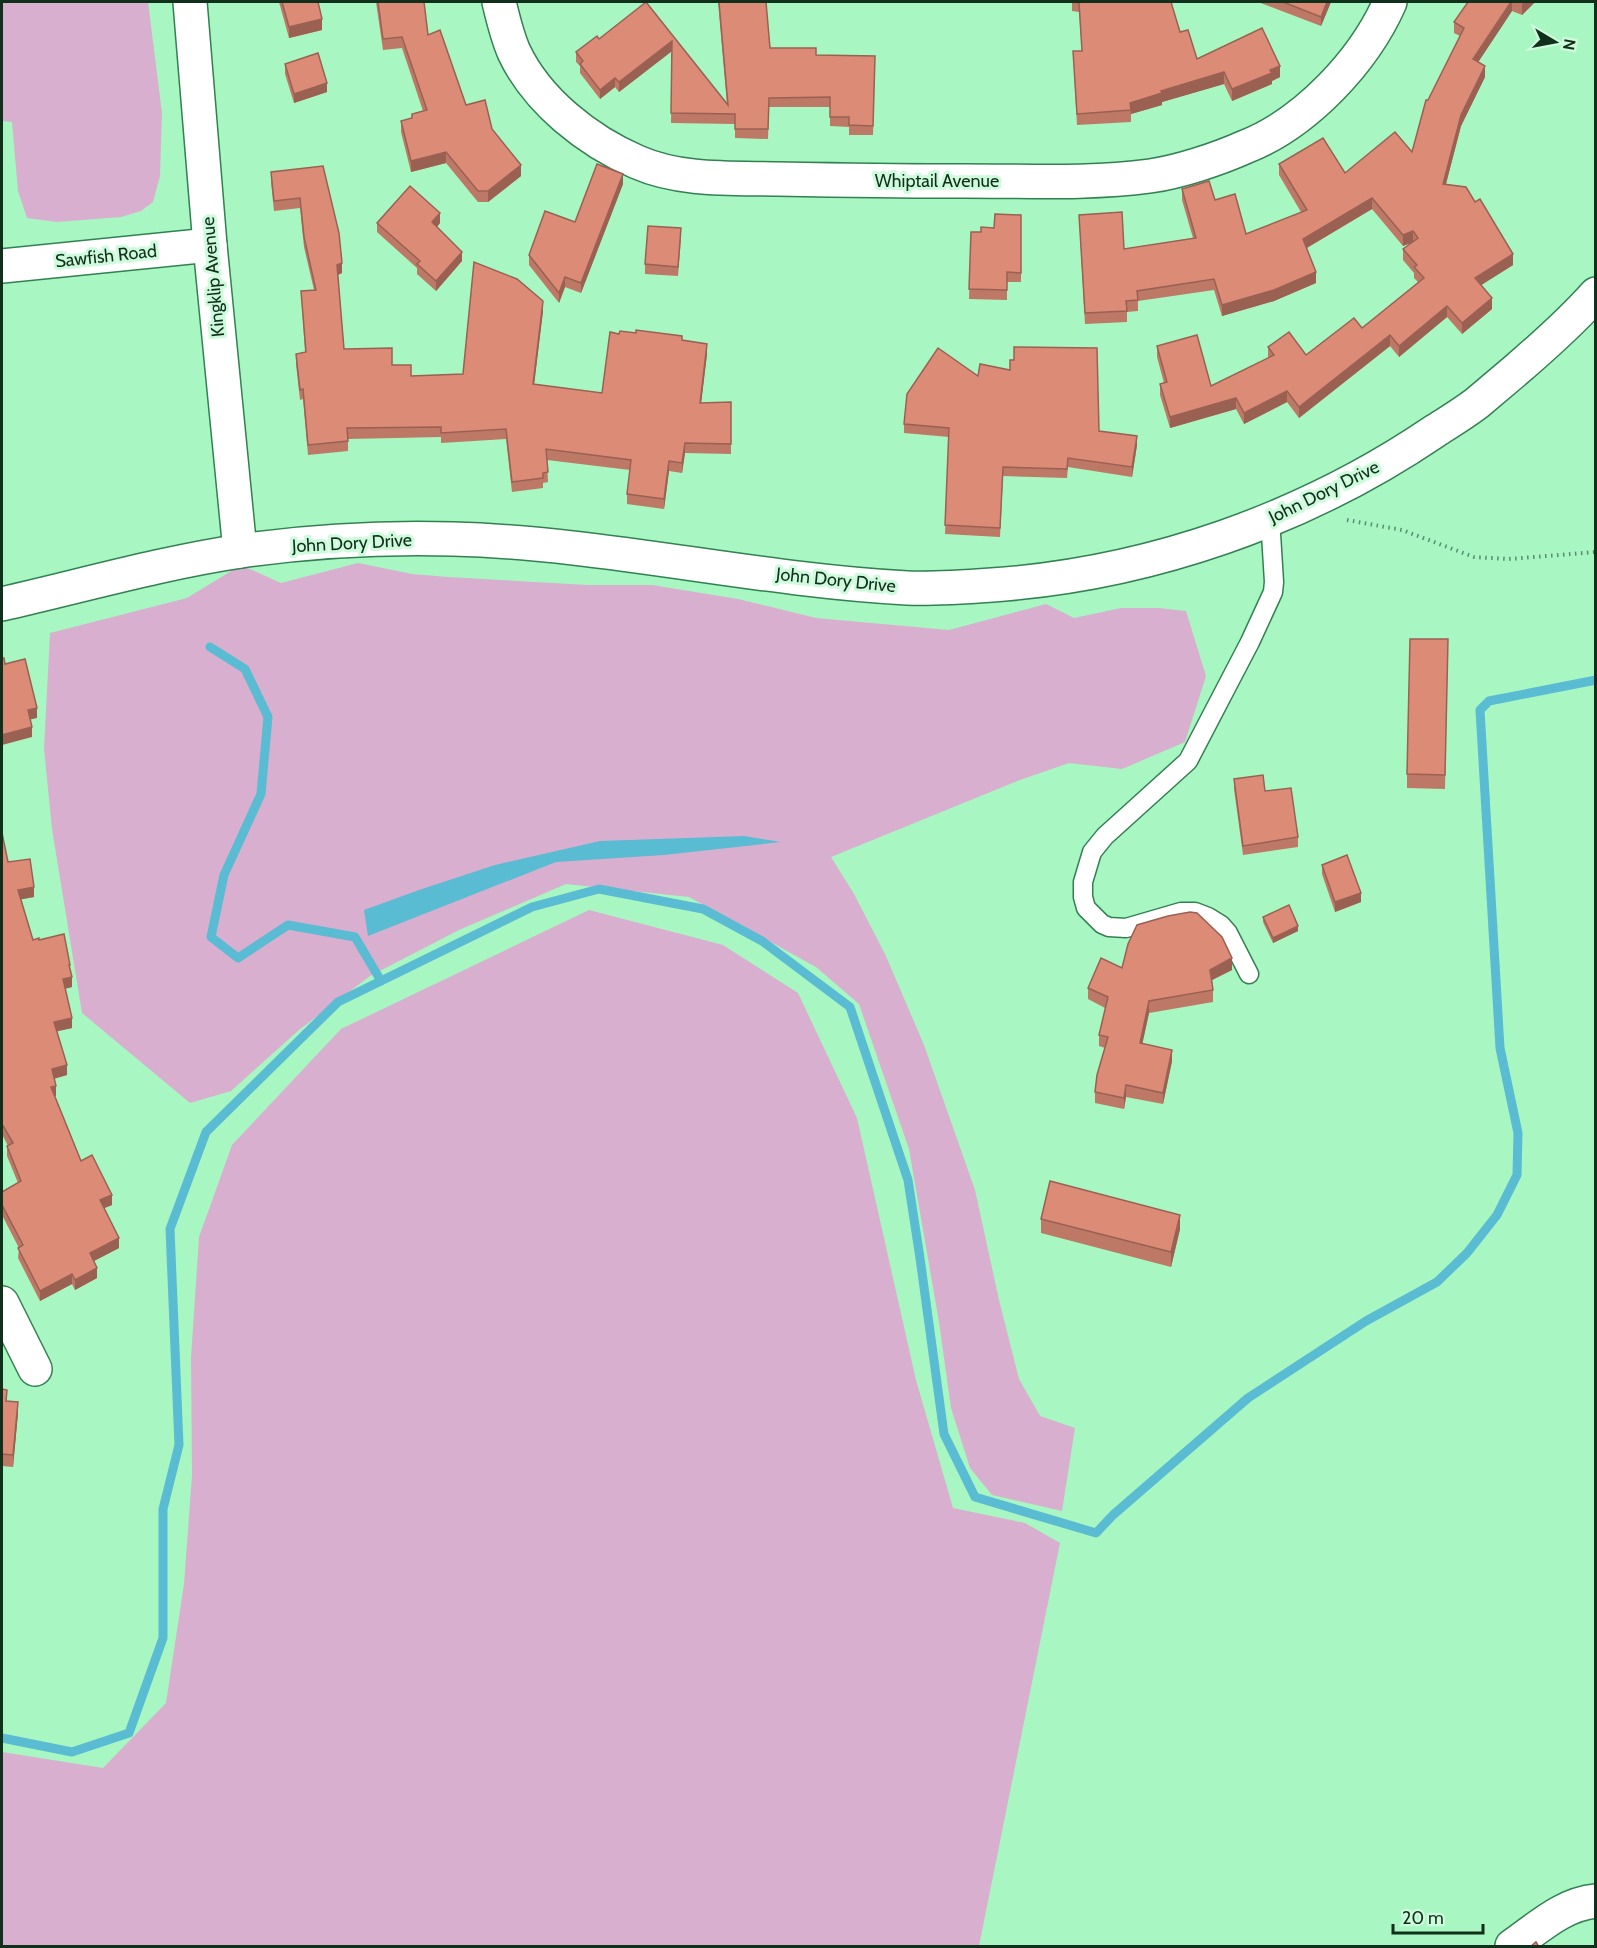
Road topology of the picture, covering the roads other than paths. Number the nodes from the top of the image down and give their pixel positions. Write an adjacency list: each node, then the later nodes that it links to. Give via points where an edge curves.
1 (190, 2): 4 (street, Kingklip Avenue)
2 (499, 2): 3 (street, Whiptail Avenue, via 515,53 532,81 565,116 604,146 639,163 717,178 899,181 1151,176 1247,147 1294,121 1330,89 1361,52)
3 (1390, 2)
4 (210, 245): 5 (street, Sawfish Road); 8 (street, Kingklip Avenue)
5 (2, 266)
6 (1596, 294): 7 (street, John Dory Drive, via 1544,346 1474,405 1403,453 1334,491)
7 (1270, 518): 8 (street, John Dory Drive, via 1174,554 1110,570 968,587 843,583 579,549 456,539 354,540); 10 (lane, via 1273,592 1250,642 1188,761 1105,836 1092,852 1083,882 1086,908 1109,927 1126,928 1181,912 1208,917 1228,933)
8 (240, 551): 9 (street, John Dory Drive)
9 (2, 604)
10 (1249, 974)
11 (2, 1303): 12 (street)
12 (35, 1369)
13 (1596, 1901): 14 (street, via 1562,1911)
14 (1512, 1947)

